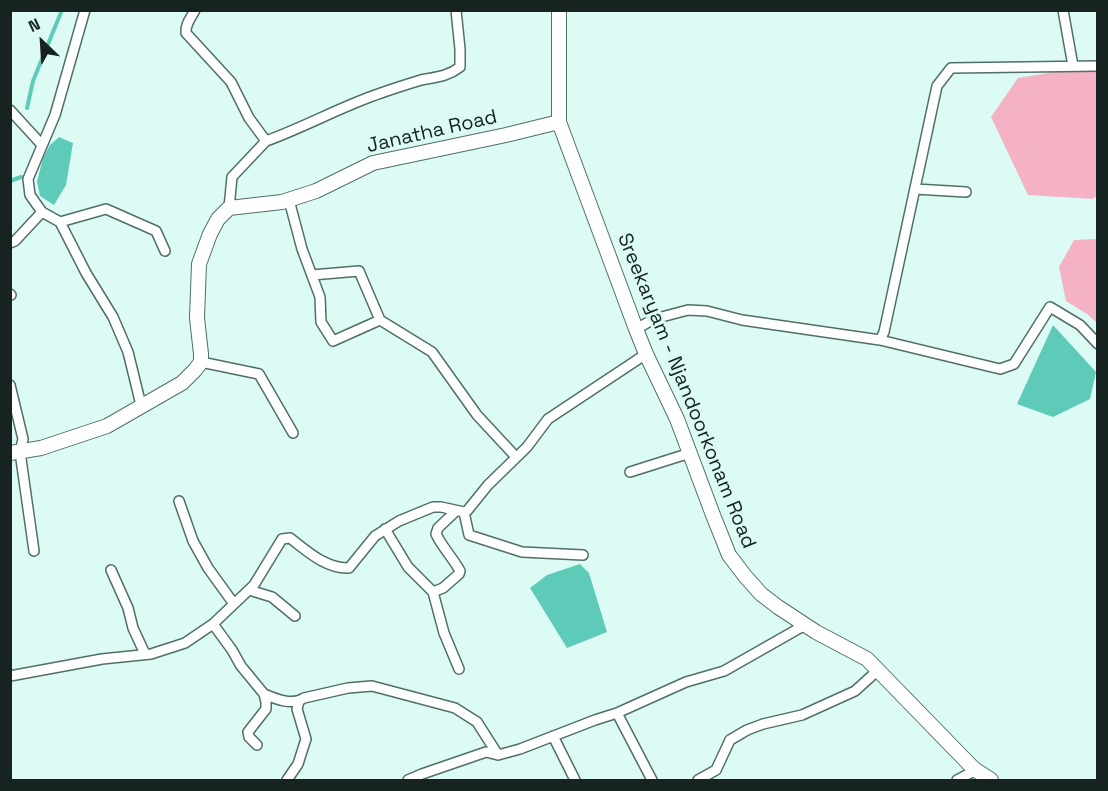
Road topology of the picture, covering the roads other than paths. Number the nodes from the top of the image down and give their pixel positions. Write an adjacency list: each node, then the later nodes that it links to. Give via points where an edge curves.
1 (85, 10): 11 (street, via 55,115)
2 (195, 10): 10 (street, via 186,33 231,82)
3 (456, 10): 10 (street, via 460,68 451,75 381,93)
4 (559, 10): 9 (main road, Sreekaryam - Njandoorkonam Road)
5 (1063, 10): 6 (street)
6 (1073, 66): 7 (street); 12 (street, via 951,68 937,86)
7 (1098, 66)
8 (10, 110): 11 (street)
9 (559, 122): 14 (main road, Janatha Road, via 373,163); 22 (main road, Sreekaryam - Njandoorkonam Road)
10 (266, 141): 15 (street, via 232,177)
11 (42, 146): 16 (street, via 28,179 30,195)
12 (915, 189): 13 (street); 23 (street, via 885,332)
13 (966, 192)
14 (289, 200): 15 (main road, Janatha Road); 20 (street)
15 (229, 208): 26 (main road, via 218,219 199,264 197,318)
16 (42, 212): 17 (street); 18 (street)
17 (60, 222): 19 (street, via 106,209 156,231); 28 (street, via 113,317 128,352)
18 (10, 243)
19 (165, 251)
20 (312, 275): 21 (street, via 359,271); 21 (street, via 320,297 321,322 333,341)
21 (380, 320): 32 (street, via 432,352 477,415)
22 (636, 329): 23 (street, via 654,319 688,310); 25 (main road, Sreekaryam - Njandoorkonam Road)
23 (880, 340): 24 (street, via 1000,369 1014,364 1050,307 1080,325)
24 (1098, 344)
25 (646, 354): 31 (main road, Sreekaryam - Njandoorkonam Road); 32 (street, via 548,419)
26 (201, 362): 28 (main road, via 182,383); 29 (street, via 259,374)
27 (10, 385): 30 (street, via 22,439)
28 (141, 405): 30 (main road, via 107,426)
29 (293, 433)
30 (15, 453): 37 (street)
31 (690, 453): 33 (street); 45 (main road, Sreekaryam - Njandoorkonam Road, via 729,555 761,594)
32 (516, 457): 35 (street, via 467,511)
33 (630, 472)
34 (179, 501): 42 (street, via 193,541)
35 (460, 512): 36 (street, via 432,507); 38 (street, via 470,535 522,552); 41 (street, via 438,528 436,534 454,559 459,574)
36 (386, 529): 40 (street, via 375,536 349,568 340,569 290,538 282,539); 41 (street, via 408,567)
37 (34, 551)
38 (583, 555)
39 (111, 570): 46 (street)
40 (249, 590): 42 (street); 43 (street, via 272,597)
41 (433, 592): 47 (street)
42 (234, 604): 44 (street)
43 (295, 616)
44 (213, 624): 46 (street, via 185,643); 50 (street)
45 (805, 625): 48 (main road, Sreekaryam - Njandoorkonam Road, via 867,659); 52 (street, via 724,671 686,682)
46 (145, 654): 49 (street)
47 (459, 669)
48 (877, 671): 56 (main road, Sreekaryam - Njandoorkonam Road); 61 (street, via 855,691 802,715 747,730 730,740 716,770)
49 (10, 676)
50 (264, 694): 51 (street, via 280,701); 54 (street, via 266,709 248,732)
51 (299, 701): 55 (street, via 372,686 405,694 455,708 477,722); 57 (street, via 297,709 306,739 298,764)
52 (617, 713): 53 (street); 60 (street)
53 (553, 736): 55 (street); 59 (street)
54 (257, 745)
55 (498, 754): 58 (street, via 486,752)
56 (976, 770): 62 (street); 63 (main road, Sreekaryam - Njandoorkonam Road)
57 (287, 780)
58 (408, 780)
59 (575, 780)
60 (652, 780)
61 (698, 780)
62 (957, 780)
63 (991, 780)

